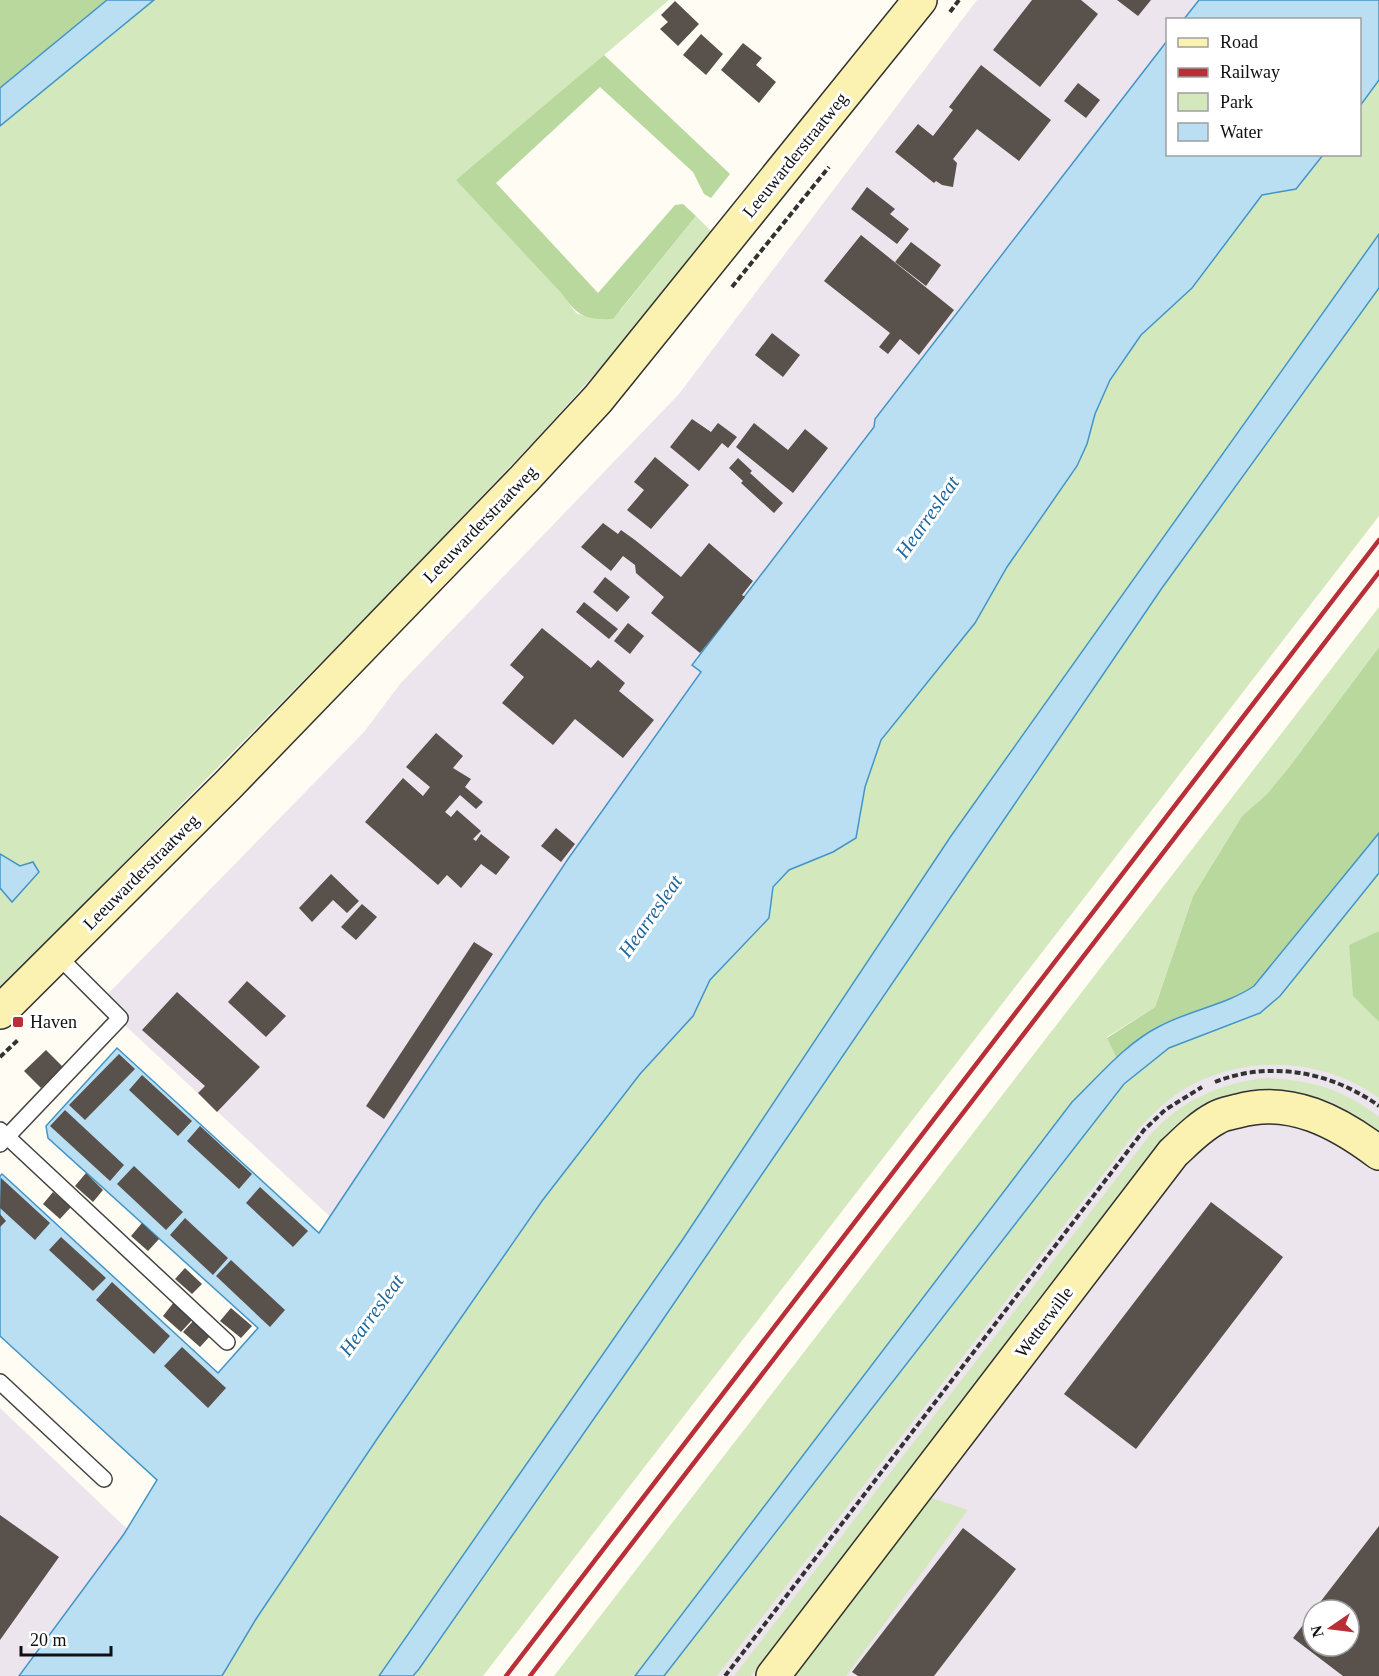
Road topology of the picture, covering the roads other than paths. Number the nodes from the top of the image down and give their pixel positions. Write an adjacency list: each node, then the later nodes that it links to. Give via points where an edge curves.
1 (920, 0): 2 (street, Leeuwarderstraatweg, via 598,399)
2 (58, 957): 3 (street, Leeuwarderstraatweg); 4 (lane, via 120,1018)
3 (0, 1012)
4 (2, 1137): 6 (lane)
5 (1379, 1153): 9 (street, Wetterwille, via 1333,1123 1279,1107 1246,1108 1217,1116 1193,1134 1173,1153)
6 (227, 1342)
7 (0, 1382): 8 (lane)
8 (104, 1479)
9 (773, 1676)

